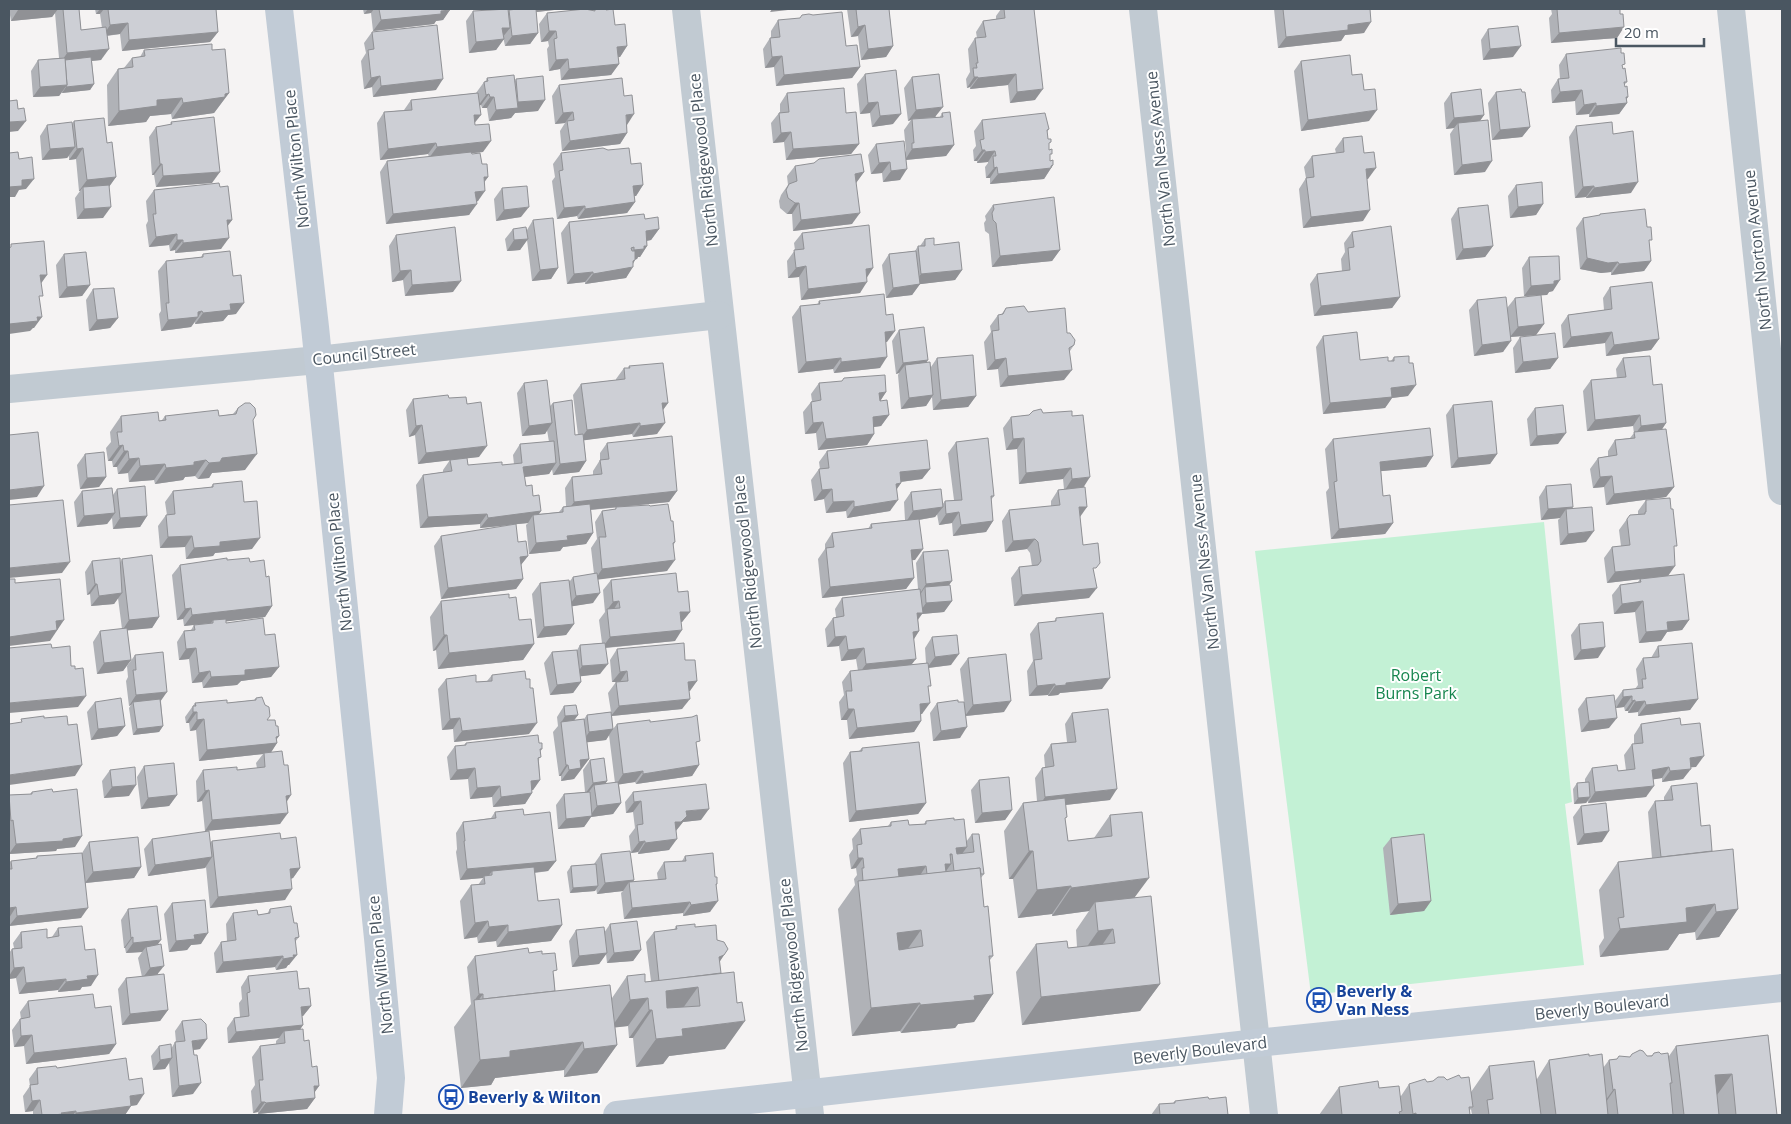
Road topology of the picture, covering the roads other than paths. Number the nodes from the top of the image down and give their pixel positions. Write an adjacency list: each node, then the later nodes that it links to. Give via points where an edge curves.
1 (279, 9): 6 (main road, North Wilton Place)
2 (686, 9): 5 (street, North Ridgewood Place)
3 (1144, 9): 10 (street, North Van Ness Avenue)
4 (1731, 9): 8 (street, North Norton Avenue)
5 (719, 315): 6 (street, Council Street); 11 (street, North Ridgewood Place)
6 (318, 360): 7 (street, Council Street); 12 (main road, North Wilton Place, via 391,1078)
7 (9, 389)
8 (1782, 491)
9 (1782, 988): 10 (main road, Beverly Boulevard)
10 (1257, 1043): 11 (main road, Beverly Boulevard); 14 (street, North Van Ness Avenue)
11 (808, 1105): 13 (main road, Beverly Boulevard)
12 (388, 1115)
13 (617, 1115)
14 (1264, 1115)

